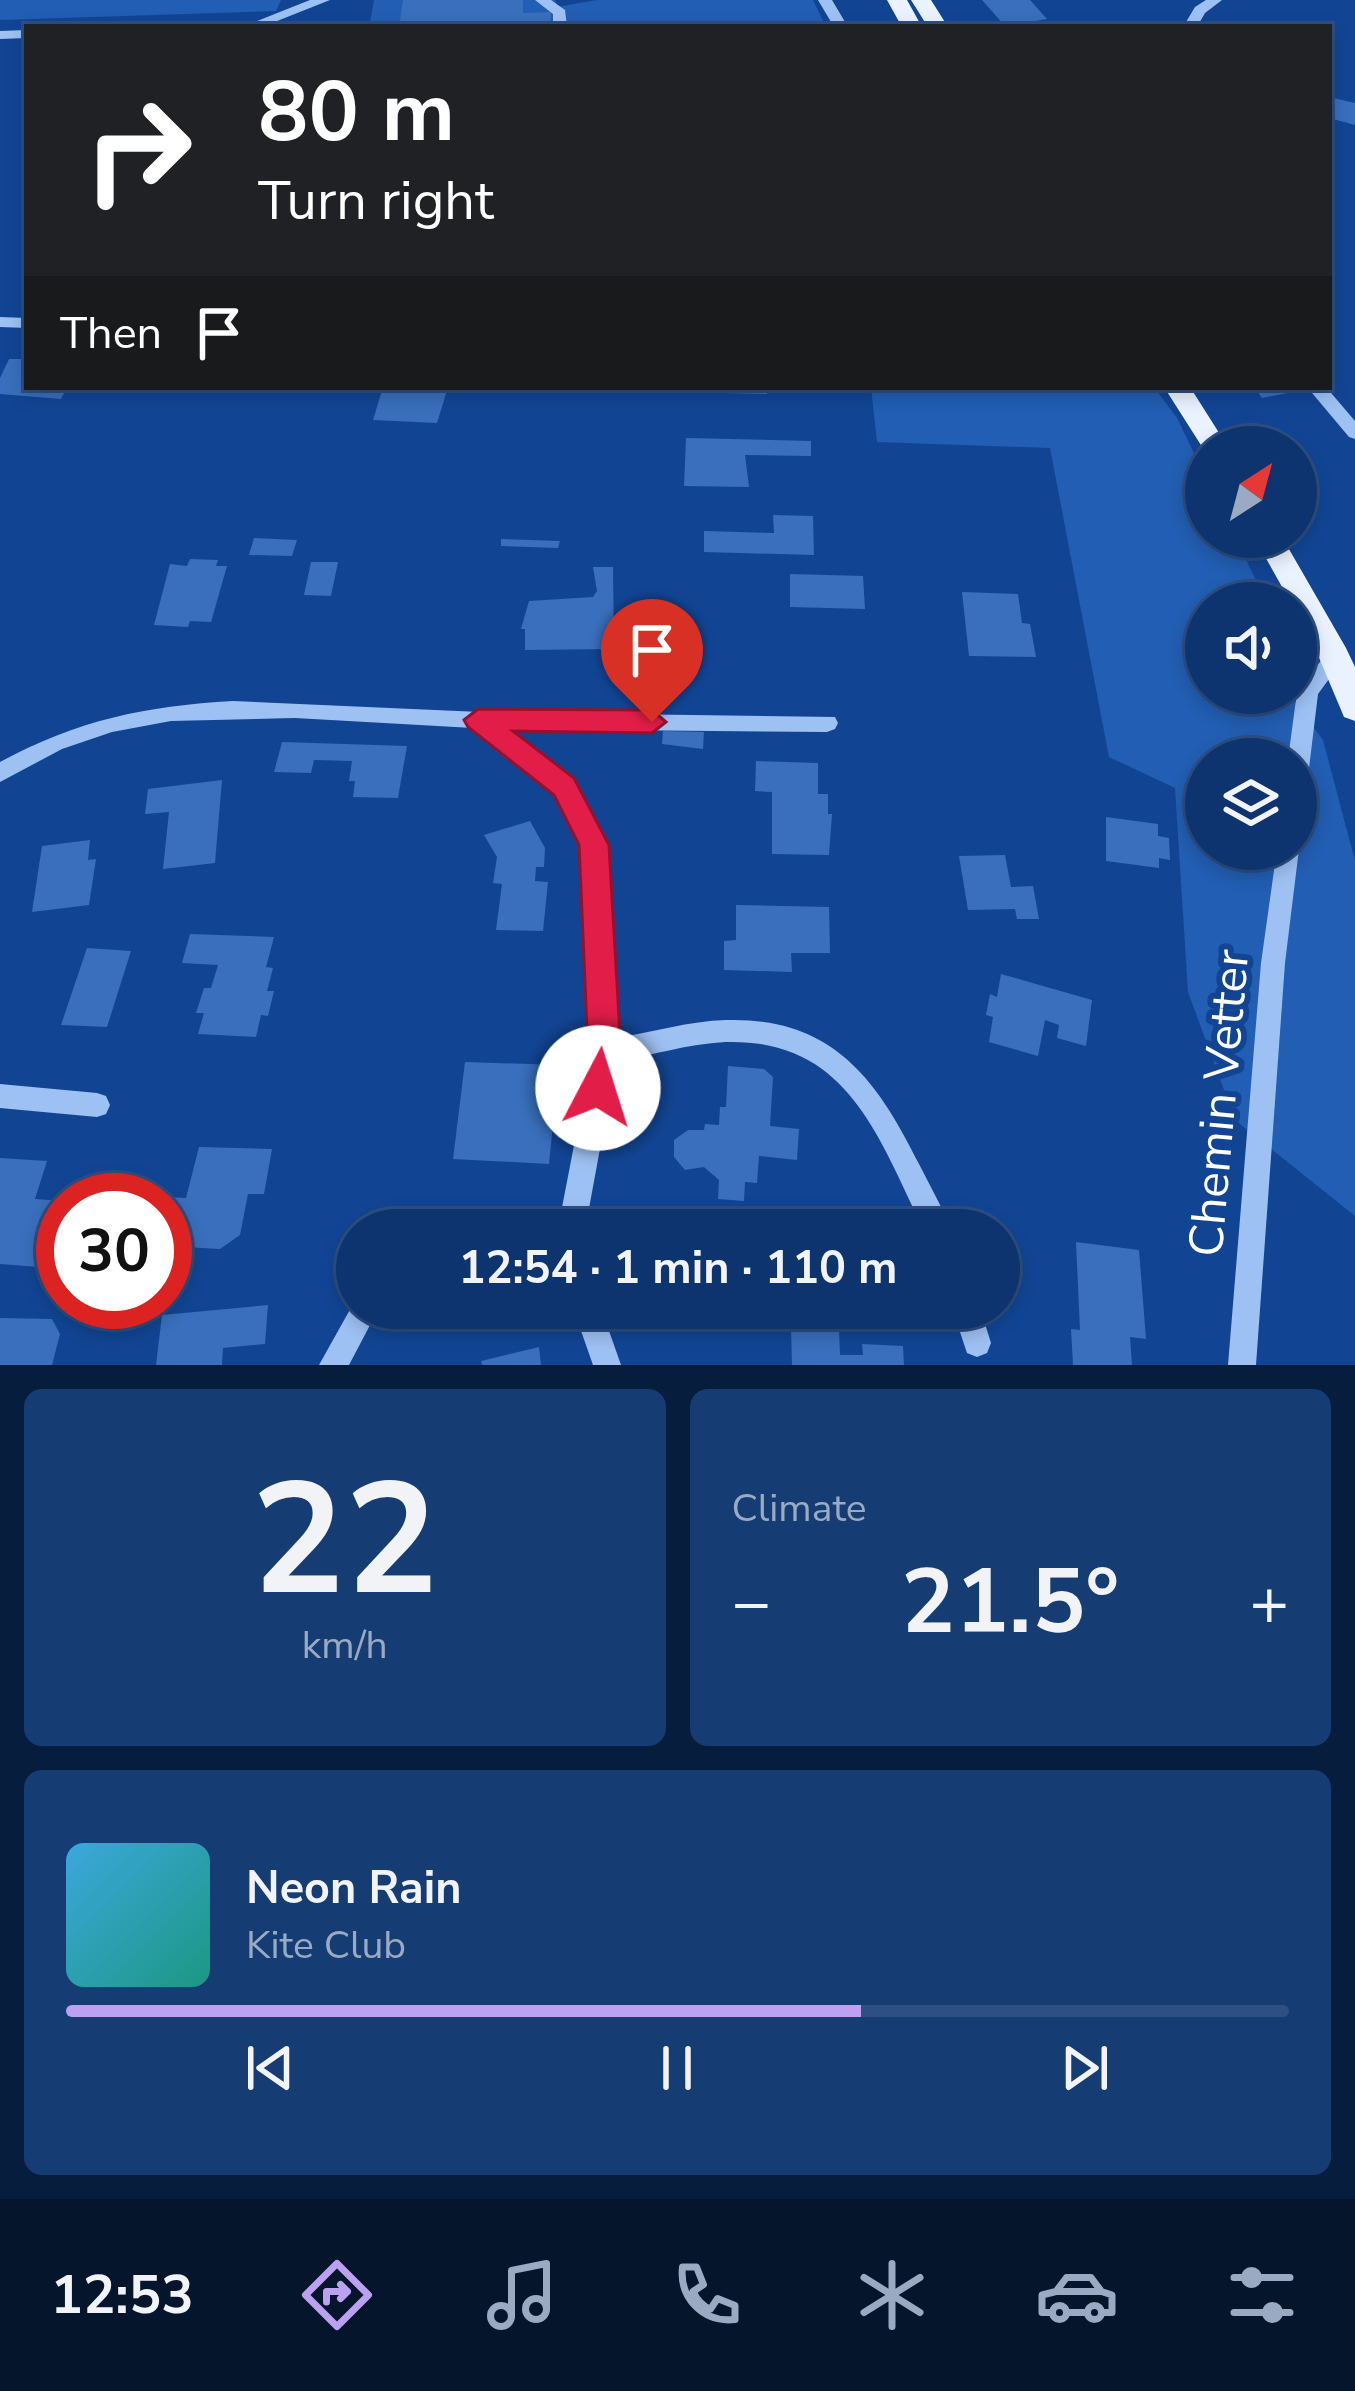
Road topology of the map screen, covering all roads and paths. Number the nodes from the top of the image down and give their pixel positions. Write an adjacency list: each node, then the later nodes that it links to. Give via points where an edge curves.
1 (323, 0): 5 (street)
2 (542, 0): 6 (street, via 560,13)
3 (1215, 0): 4 (street)
4 (1198, 5)
5 (257, 24)
6 (560, 24)
7 (1179, 390): 9 (main road)
8 (1319, 390): 10 (street)
9 (1202, 426)
10 (1355, 433)
11 (1280, 558): 12 (main road)
12 (1336, 656): 13 (main road); 16 (street, via 1308,692)
13 (1355, 710)
14 (478, 720): 15 (street); 17 (street, via 212,709 156,714 101,724); 19 (street, via 564,786 594,845)
15 (827, 723)
16 (1302, 738)
17 (0, 772)
18 (1285, 870): 30 (street, Chemin Vetter)
19 (605, 1052): 22 (street); 23 (street, via 718,1031 778,1030 808,1040 867,1096)
20 (0, 1096): 21 (street)
21 (97, 1105)
22 (575, 1209)
23 (927, 1209)
24 (353, 1329): 28 (street)
25 (594, 1329): 29 (street)
26 (973, 1329): 27 (street)
27 (977, 1343)
28 (332, 1365)
29 (607, 1365)
30 (1242, 1365)

